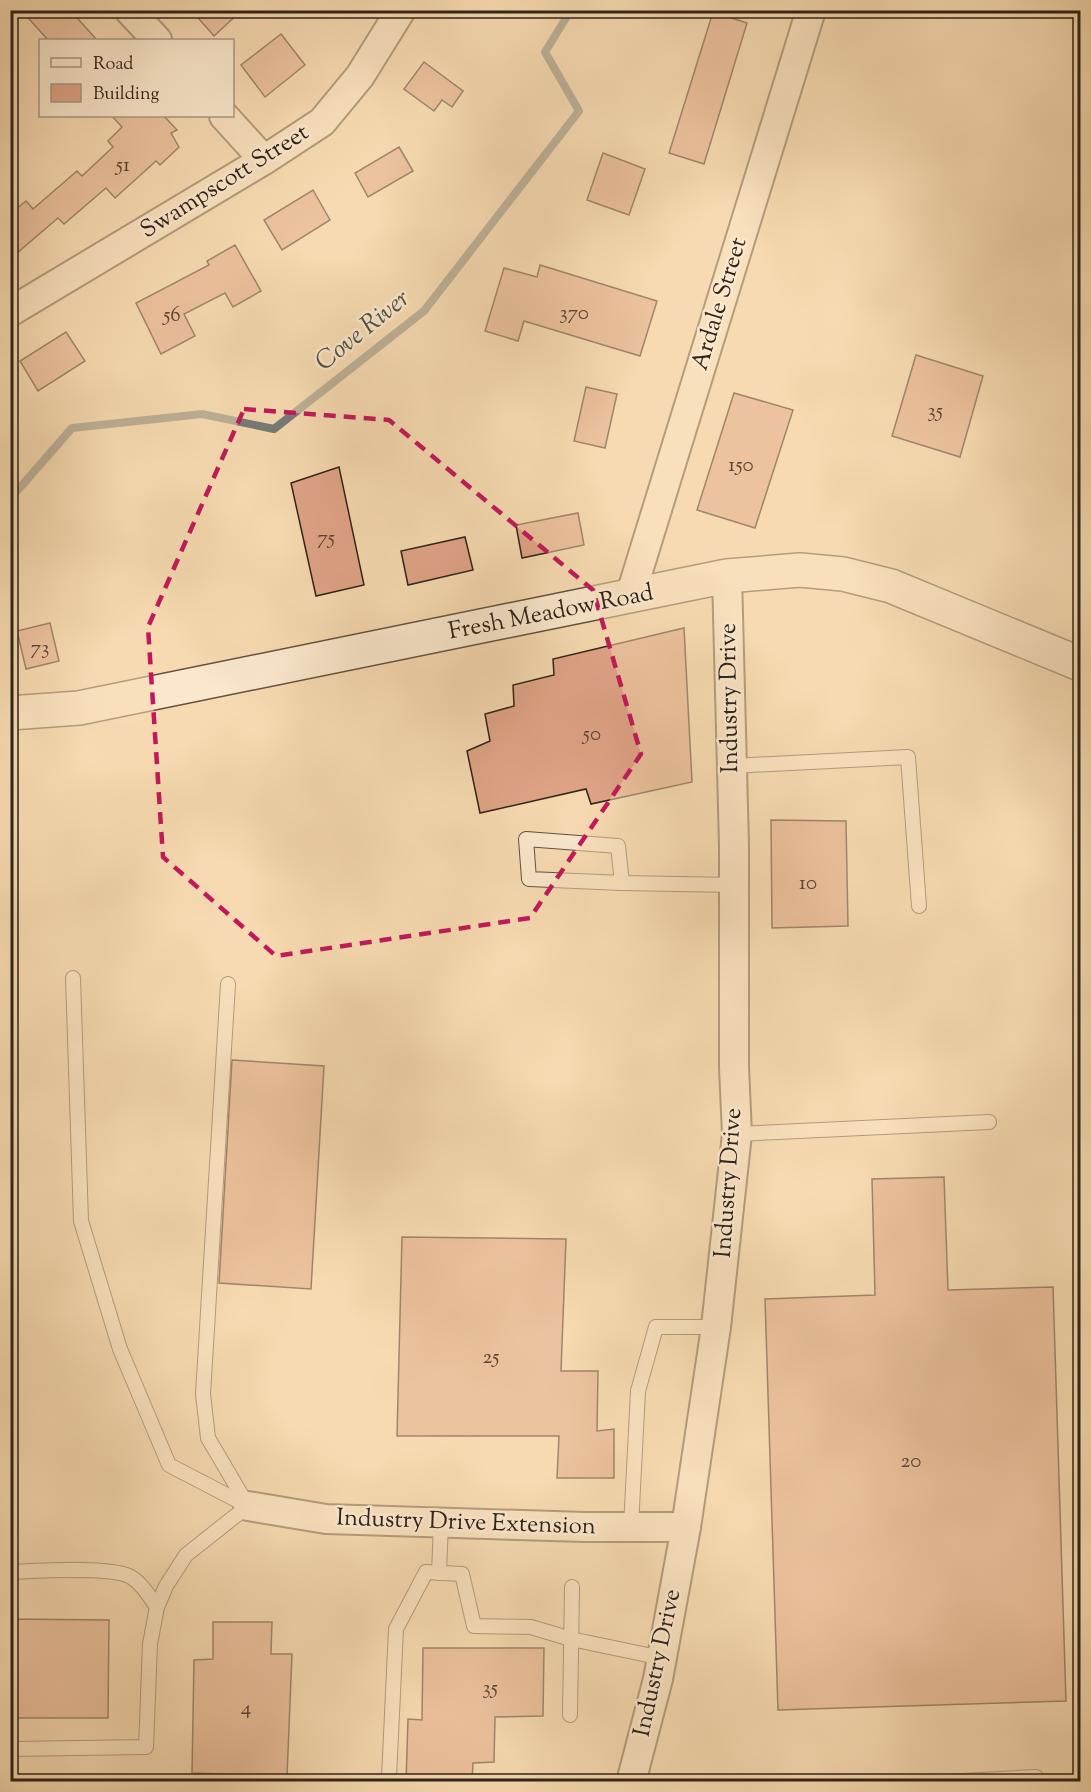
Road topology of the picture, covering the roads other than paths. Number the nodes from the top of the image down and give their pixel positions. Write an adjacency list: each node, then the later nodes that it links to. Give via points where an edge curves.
1 (129, 10): 4 (street)
2 (400, 10): 6 (street, Swampscott Street, via 360,76 322,122)
3 (811, 10): 9 (street, Ardale Street)
4 (156, 39)
5 (225, 117): 6 (street)
6 (264, 160): 7 (street, Swampscott Street)
7 (10, 312)
8 (727, 576): 9 (street, Fresh Meadow Road); 10 (street, Fresh Meadow Road, via 800,570 843,574 891,586); 12 (street, Industry Drive)
9 (630, 597): 11 (street, Fresh Meadow Road, via 79,708)
10 (1080, 664)
11 (10, 713)
12 (732, 766): 14 (street, Industry Drive); 15 (lane, via 908,758)
13 (622, 883): 13 (lane, via 529,879 526,839 618,846); 14 (lane)
14 (734, 885): 19 (street, Industry Drive)
15 (919, 906)
16 (73, 978): 21 (lane, via 81,1221 120,1349 169,1465)
17 (228, 984): 21 (lane, via 203,1394 208,1438)
18 (989, 1122): 19 (lane)
19 (737, 1134): 20 (street, Industry Drive)
20 (716, 1327): 23 (lane, via 656,1327 638,1391); 24 (street, Industry Drive)
21 (248, 1506): 22 (street, Industry Drive Extension, via 327,1520); 28 (lane, via 186,1555)
22 (441, 1523): 23 (street, Industry Drive Extension); 26 (lane)
23 (631, 1527): 24 (street, Industry Drive Extension)
24 (686, 1527): 30 (street, Industry Drive)
25 (10, 1572): 28 (lane, via 102,1571 128,1575 143,1587)
26 (439, 1573): 29 (lane, via 462,1574 474,1626 531,1627); 33 (lane, via 426,1572 396,1629)
27 (572, 1587): 29 (lane)
28 (157, 1607): 32 (lane, via 150,1644 146,1747)
29 (571, 1639): 30 (lane); 31 (lane)
30 (662, 1658): 35 (street, Industry Drive)
31 (570, 1715)
32 (10, 1749)
33 (389, 1777)
34 (1036, 1777): 36 (lane)
35 (635, 1779)
36 (943, 1782)

